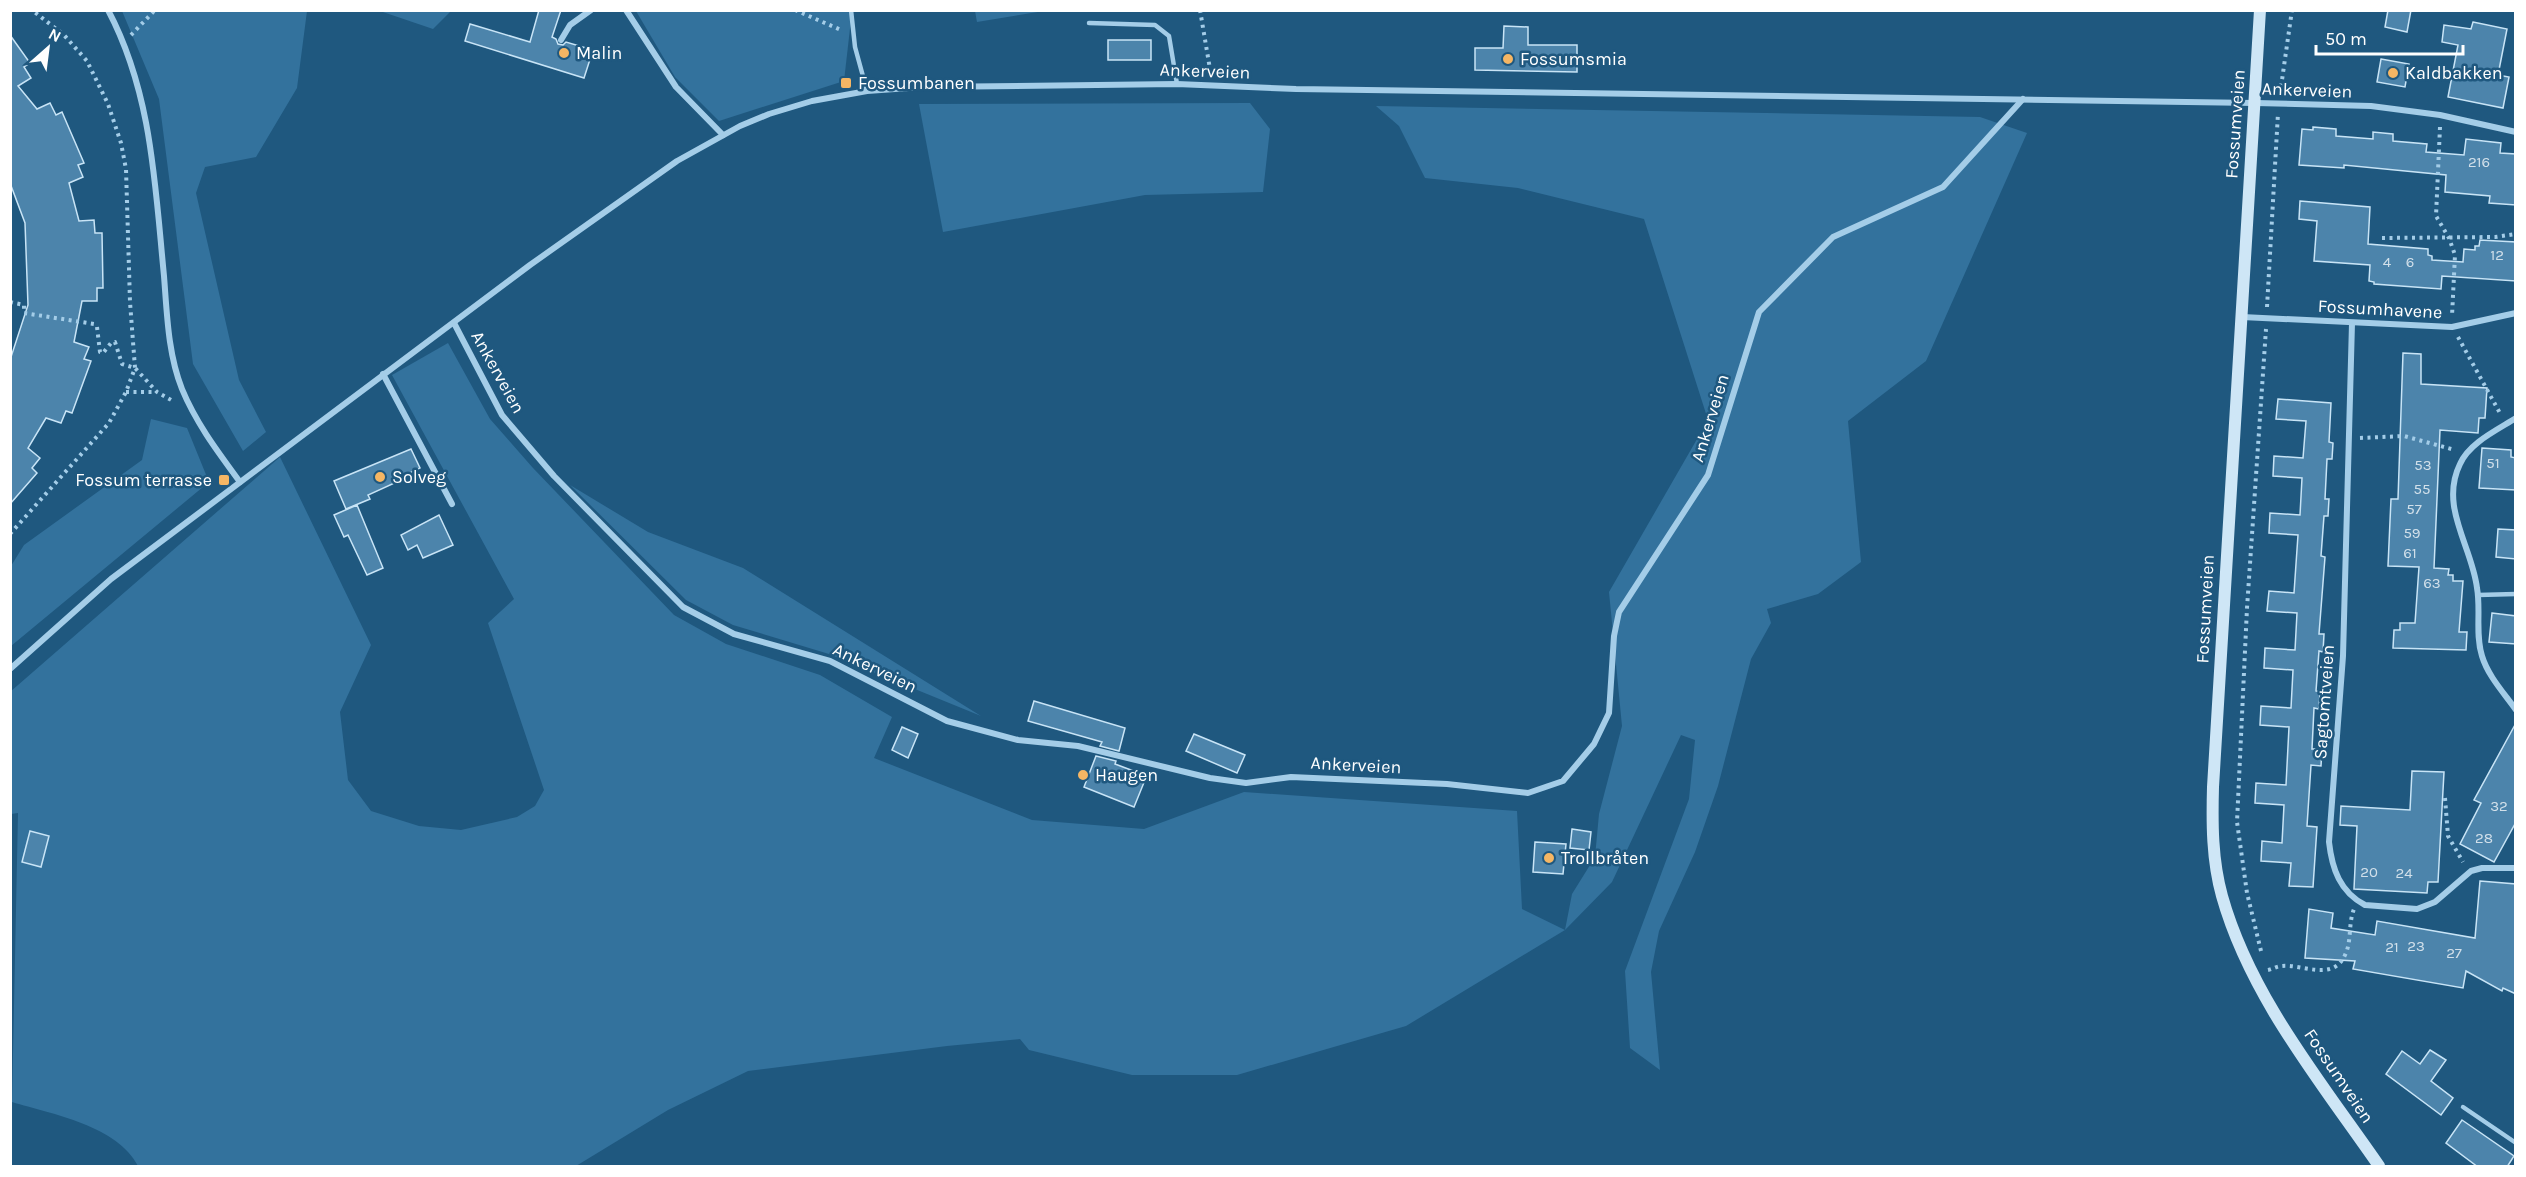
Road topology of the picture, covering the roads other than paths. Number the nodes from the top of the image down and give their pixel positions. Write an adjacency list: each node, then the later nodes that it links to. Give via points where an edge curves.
1 (108, 10): 20 (street, via 139,88 151,146 168,323 177,372 197,420)
2 (591, 10): 7 (street, via 570,25)
3 (626, 10): 13 (street, via 676,87)
4 (851, 10): 9 (lane)
5 (2260, 10): 11 (street, Fossumveien)
6 (1089, 23): 8 (lane, via 1155,25 1168,36)
7 (561, 40)
8 (1177, 84): 9 (street, Ankerveien); 10 (street, Ankerveien)
9 (867, 91): 13 (street, Ankerveien, via 801,104)
10 (2023, 99): 11 (street, Ankerveien); 16 (street, Ankerveien, via 1943,187 1833,237 1759,312 1708,475 1619,612 1609,713 1594,744 1563,781 1528,793 1291,777 1246,783 1078,746 1018,740 947,721 830,661 734,634 683,607 554,476 502,415)
11 (2254, 103): 12 (street, Ankerveien, via 2371,106 2440,115); 15 (street, Fossumveien)
12 (2516, 132)
13 (723, 135): 16 (street, Ankerveien, via 677,161)
14 (2516, 314): 17 (street, Fossumhavene, via 2452,327)
15 (2241, 317): 17 (street, Fossumhavene); 29 (street, Fossumveien, via 2212,787 2215,856 2234,932 2269,1003)
16 (454, 323): 18 (street, Ankerveien)
17 (2352, 323): 26 (street, Sagtomtveien, via 2343,656 2331,858 2345,890 2358,901 2365,905 2417,909 2435,902 2471,872 2482,868)
18 (383, 374): 20 (street, Ankerveien); 21 (street)
19 (2516, 418): 23 (street, via 2466,454 2456,473 2453,501)
20 (240, 482): 24 (street, Ankerveien, via 111,579)
21 (452, 504)
22 (2516, 594): 23 (lane)
23 (2478, 595): 25 (street, via 2482,656)
24 (10, 669)
25 (2516, 710)
26 (2516, 868)
27 (2463, 1107): 28 (lane)
28 (2516, 1143)
29 (2379, 1167)

